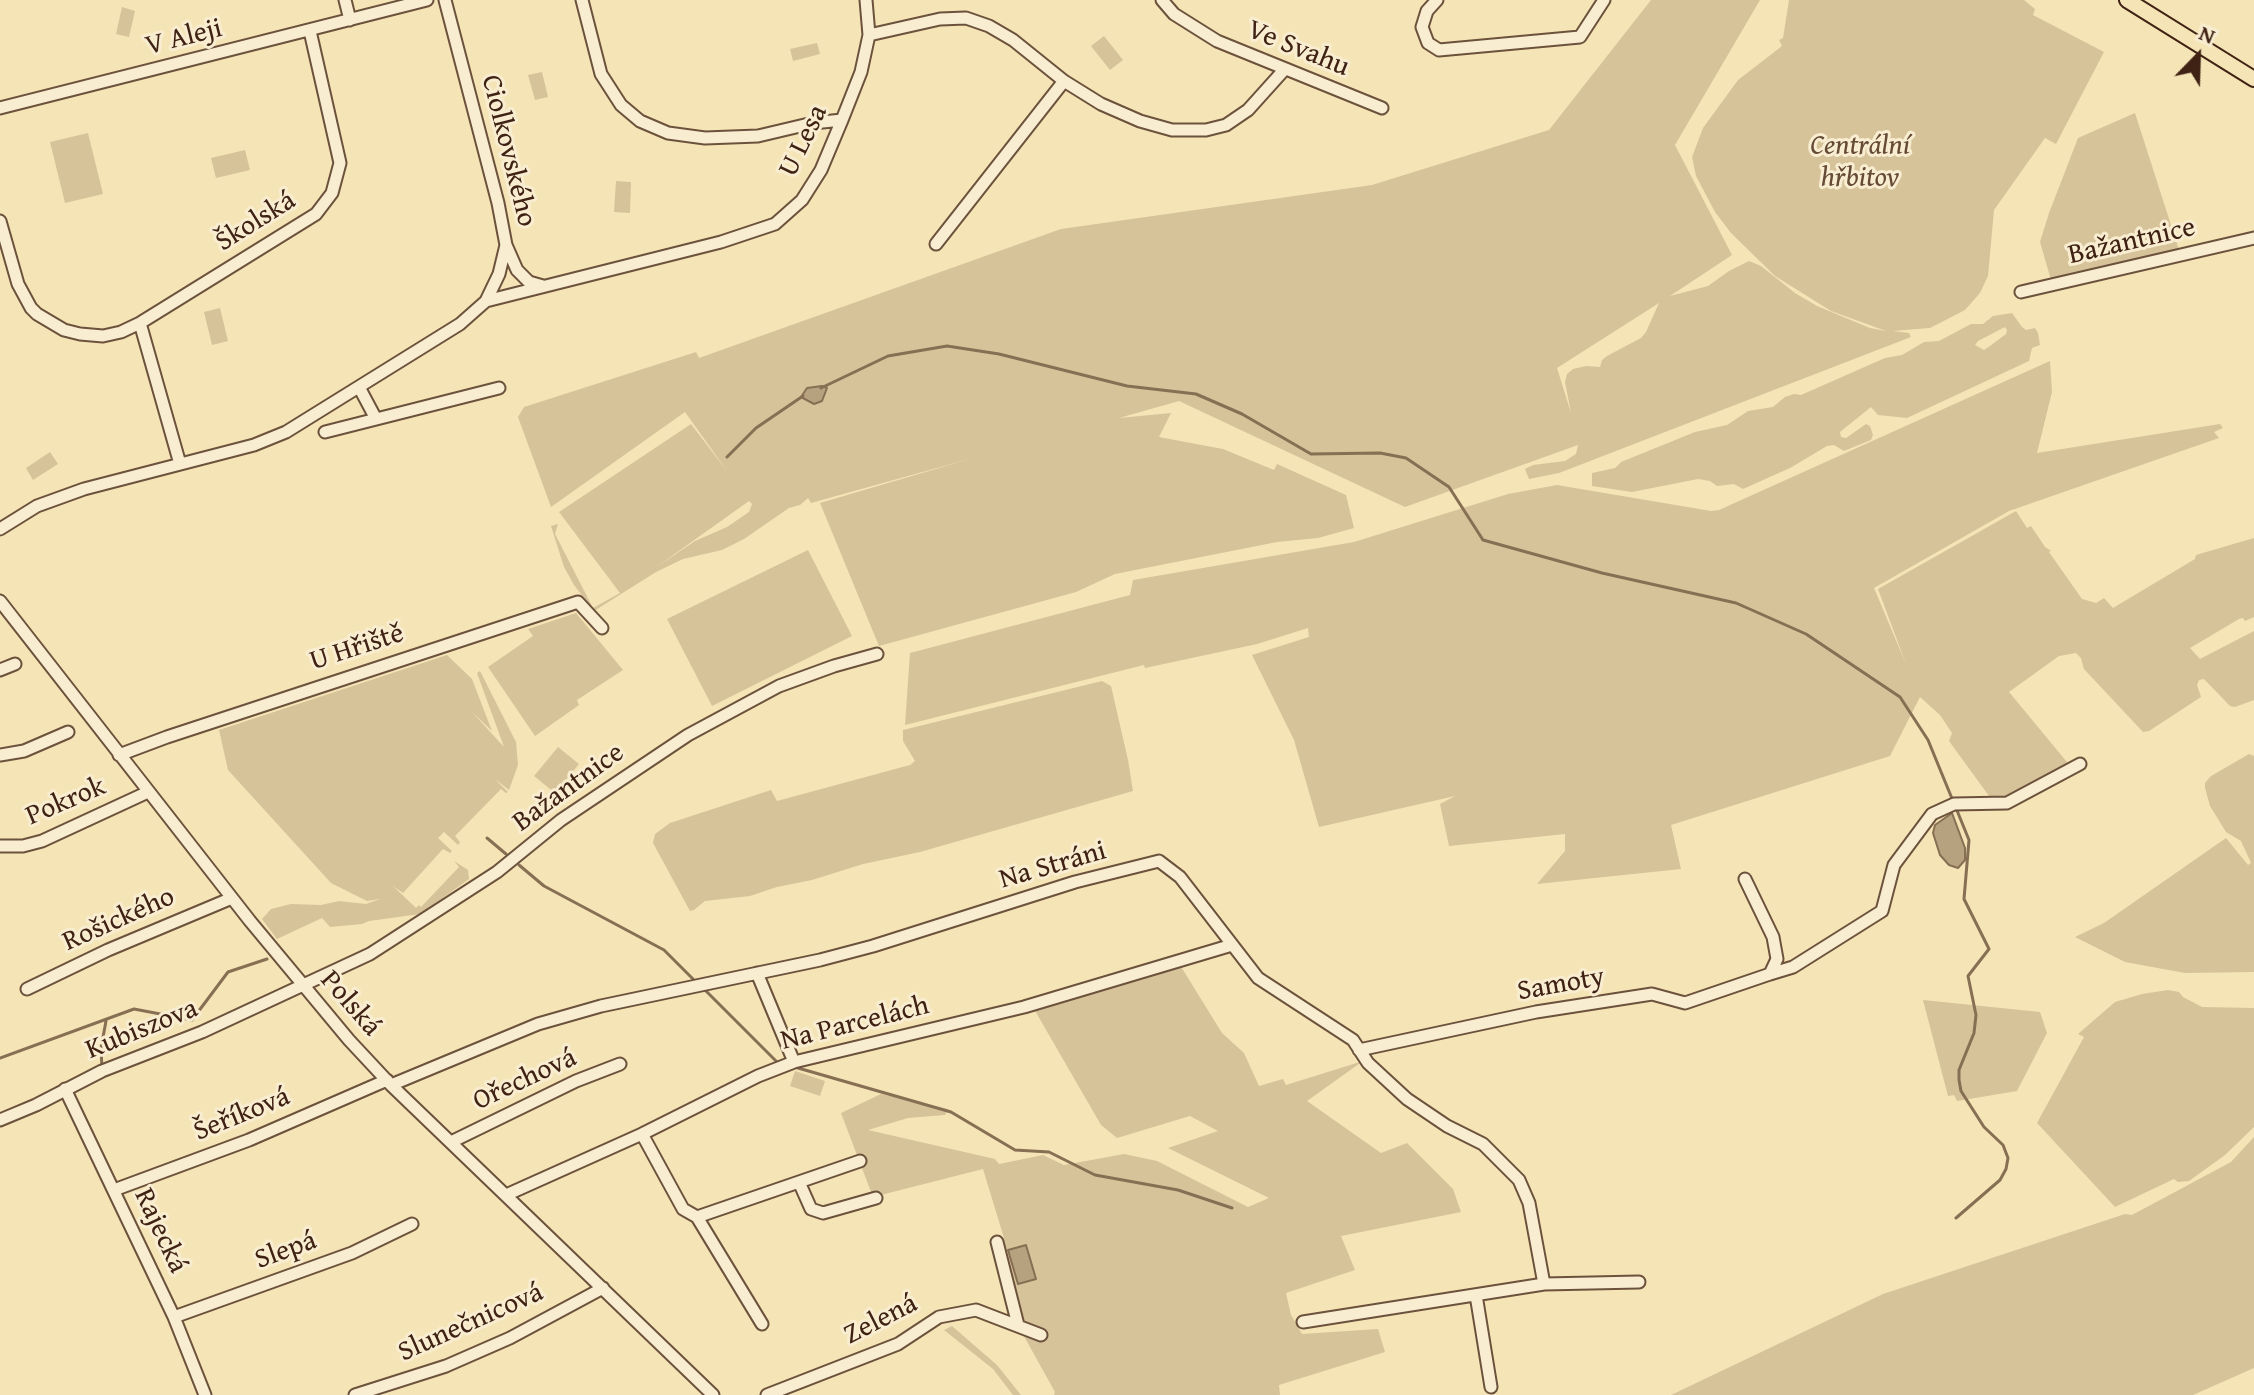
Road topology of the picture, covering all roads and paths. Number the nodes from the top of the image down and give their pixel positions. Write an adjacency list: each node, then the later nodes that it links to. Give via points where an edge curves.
1 (345, 0): 10 (street)
2 (427, 0): 10 (street, V Aleji)
3 (445, 0): 22 (street, Ciolkovského)
4 (582, 0): 18 (street, via 601,74 621,105 640,121 668,133 705,138 758,136)
5 (866, 0): 12 (street, U Lesa)
6 (1162, 0): 13 (street, Ve Svahu, via 1217,41)
7 (1437, 0): 8 (street, via 1422,27 1428,43 1439,50 1572,40 1584,34)
8 (1604, 0)
9 (2127, 0): 14 (main road)
10 (350, 20): 11 (street, V Aleji)
11 (310, 31): 16 (street, V Aleji); 26 (street, Školská, via 340,163 332,193 316,214)
12 (869, 35): 15 (street, via 966,18 1013,40); 18 (street, U Lesa)
13 (1284, 70): 15 (street, via 1248,110 1226,125 1206,130 1172,130 1140,121); 17 (street, Ve Svahu)
14 (2254, 79)
15 (1064, 81): 21 (street)
16 (0, 108)
17 (1382, 108)
18 (842, 120): 23 (street, U Lesa, via 802,200 775,224)
19 (0, 221): 26 (street, Školská, via 18,284 37,314 80,334 103,336)
20 (2254, 238): 24 (street, Bažantnice)
21 (936, 244)
22 (506, 245): 23 (street, via 517,270 529,282); 25 (street, Ciolkovského)
23 (545, 287): 25 (street, U Lesa)
24 (2021, 292)
25 (486, 301): 27 (street, Ciolkovského, via 460,324)
26 (140, 323): 31 (street)
27 (359, 387): 29 (street); 31 (street, Ciolkovského, via 286,432)
28 (499, 388): 29 (street)
29 (376, 419): 30 (street)
30 (325, 432)
31 (180, 464): 32 (street, Ciolkovského, via 84,489 37,506)
32 (0, 529)
33 (0, 601): 40 (street, Polská)
34 (602, 628): 40 (street, U Hřiště, via 578,602)
35 (877, 654): 49 (street, Bažantnice, via 779,686 688,735 561,820 484,880 370,954)
36 (15, 664): 37 (street)
37 (0, 670)
38 (68, 732): 39 (street)
39 (0, 755)
40 (119, 755): 42 (street, Polská)
41 (2080, 764): 48 (street, Samoty, via 2007,803 1954,804 1932,814 1894,865 1882,911 1793,967)
42 (148, 792): 43 (street, Pokrok, via 42,841); 45 (street, Polská)
43 (0, 846)
44 (1745, 879): 48 (street, via 1773,937 1777,959)
45 (232, 898): 49 (street, Polská); 50 (street, Rošického)
46 (1232, 945): 47 (street, Na Stráni, via 1180,877 1159,861 873,946); 51 (street, Na Stráni, via 1258,978 1353,1040); 52 (street, Na Parcelách, via 1024,1007)
47 (757, 973): 52 (street); 54 (street, Na Stráni, via 538,1024)
48 (1770, 974): 51 (street, Samoty, via 1685,1003 1652,994 1536,1012)
49 (303, 986): 54 (street, Polská); 55 (street, Kubiszova)
50 (27, 989)
51 (1359, 1050): 68 (street, Na Stráni, via 1407,1099 1483,1144 1519,1180 1529,1203)
52 (794, 1062): 57 (street, Na Parcelách)
53 (620, 1064): 58 (street, Ořechová)
54 (389, 1083): 58 (street, Polská); 61 (street, Šeříková)
55 (65, 1089): 56 (street, Kubiszova); 61 (street, Rajecká)
56 (0, 1120)
57 (642, 1134): 62 (street, Na Parcelách); 64 (street, via 683,1209)
58 (451, 1142): 62 (street, Polská)
59 (860, 1161): 60 (street)
60 (799, 1182): 63 (street, via 811,1209 823,1213); 64 (street)
61 (114, 1190): 71 (street, Rajecká)
62 (506, 1195): 69 (street, Polská)
63 (876, 1198)
64 (697, 1217): 73 (street)
65 (412, 1224): 71 (street, Slepá, via 352,1253)
66 (997, 1242): 74 (street)
67 (1639, 1282): 68 (street)
68 (1544, 1284): 70 (street)
69 (603, 1288): 78 (street, Slunečnicová, via 446,1366); 79 (street, Polská)
70 (1476, 1295): 72 (street); 76 (street)
71 (174, 1317): 77 (street, Rajecká)
72 (1303, 1322)
73 (762, 1324)
74 (1018, 1325): 75 (street, Zelená); 80 (street, Zelená, via 976,1310 939,1317 898,1344)
75 (1041, 1335)
76 (1491, 1387)
77 (205, 1395)
78 (355, 1395)
79 (713, 1395)
80 (767, 1395)

